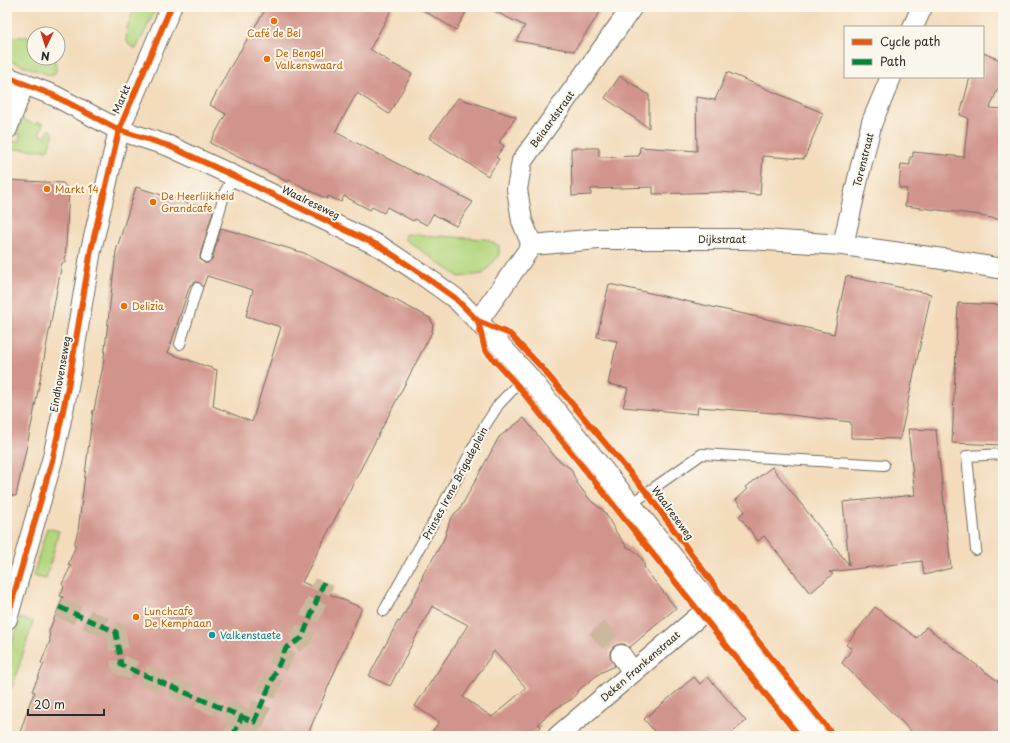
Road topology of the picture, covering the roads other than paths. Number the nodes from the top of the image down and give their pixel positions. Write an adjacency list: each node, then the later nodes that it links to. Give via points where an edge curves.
1 (170, 7): 8 (street, Markt)
2 (632, 7): 10 (street, Beiaardstraat, via 522,161 517,189 522,221)
3 (922, 7): 4 (street)
4 (913, 26)
5 (891, 78): 11 (street, Torenstraat, via 872,122)
6 (16, 80): 7 (street, Markt); 8 (street, Markt, via 56,96)
7 (7, 129)
8 (119, 130): 9 (street, Waalreseweg, via 169,146); 24 (street, Eindhovenseweg, via 91,250 68,387 53,457)
9 (234, 176): 12 (lane, via 225,192); 15 (street, Waalreseweg, via 381,247 455,298)
10 (532, 245): 11 (street, Dijkstraat, via 598,239 748,239); 15 (street)
11 (843, 246): 13 (street, Dijkstraat)
12 (206, 257)
13 (1003, 269)
14 (197, 288): 16 (lane)
15 (478, 321): 17 (street, Waalreseweg)
16 (180, 344)
17 (529, 377): 20 (street, Waalreseweg); 23 (lane, Prinses Irene Brigadeplein, via 499,404 484,427)
18 (1003, 454): 21 (lane, via 967,456)
19 (884, 465): 20 (lane, via 702,454)
20 (631, 504): 22 (street, Waalreseweg)
21 (976, 550)
22 (711, 606): 26 (street, Deken Frankenstraat); 28 (street, Waalreseweg)
23 (384, 611)
24 (7, 619)
25 (621, 655): 26 (street)
26 (634, 672): 27 (street, Deken Frankenstraat)
27 (558, 736)
28 (816, 736)

